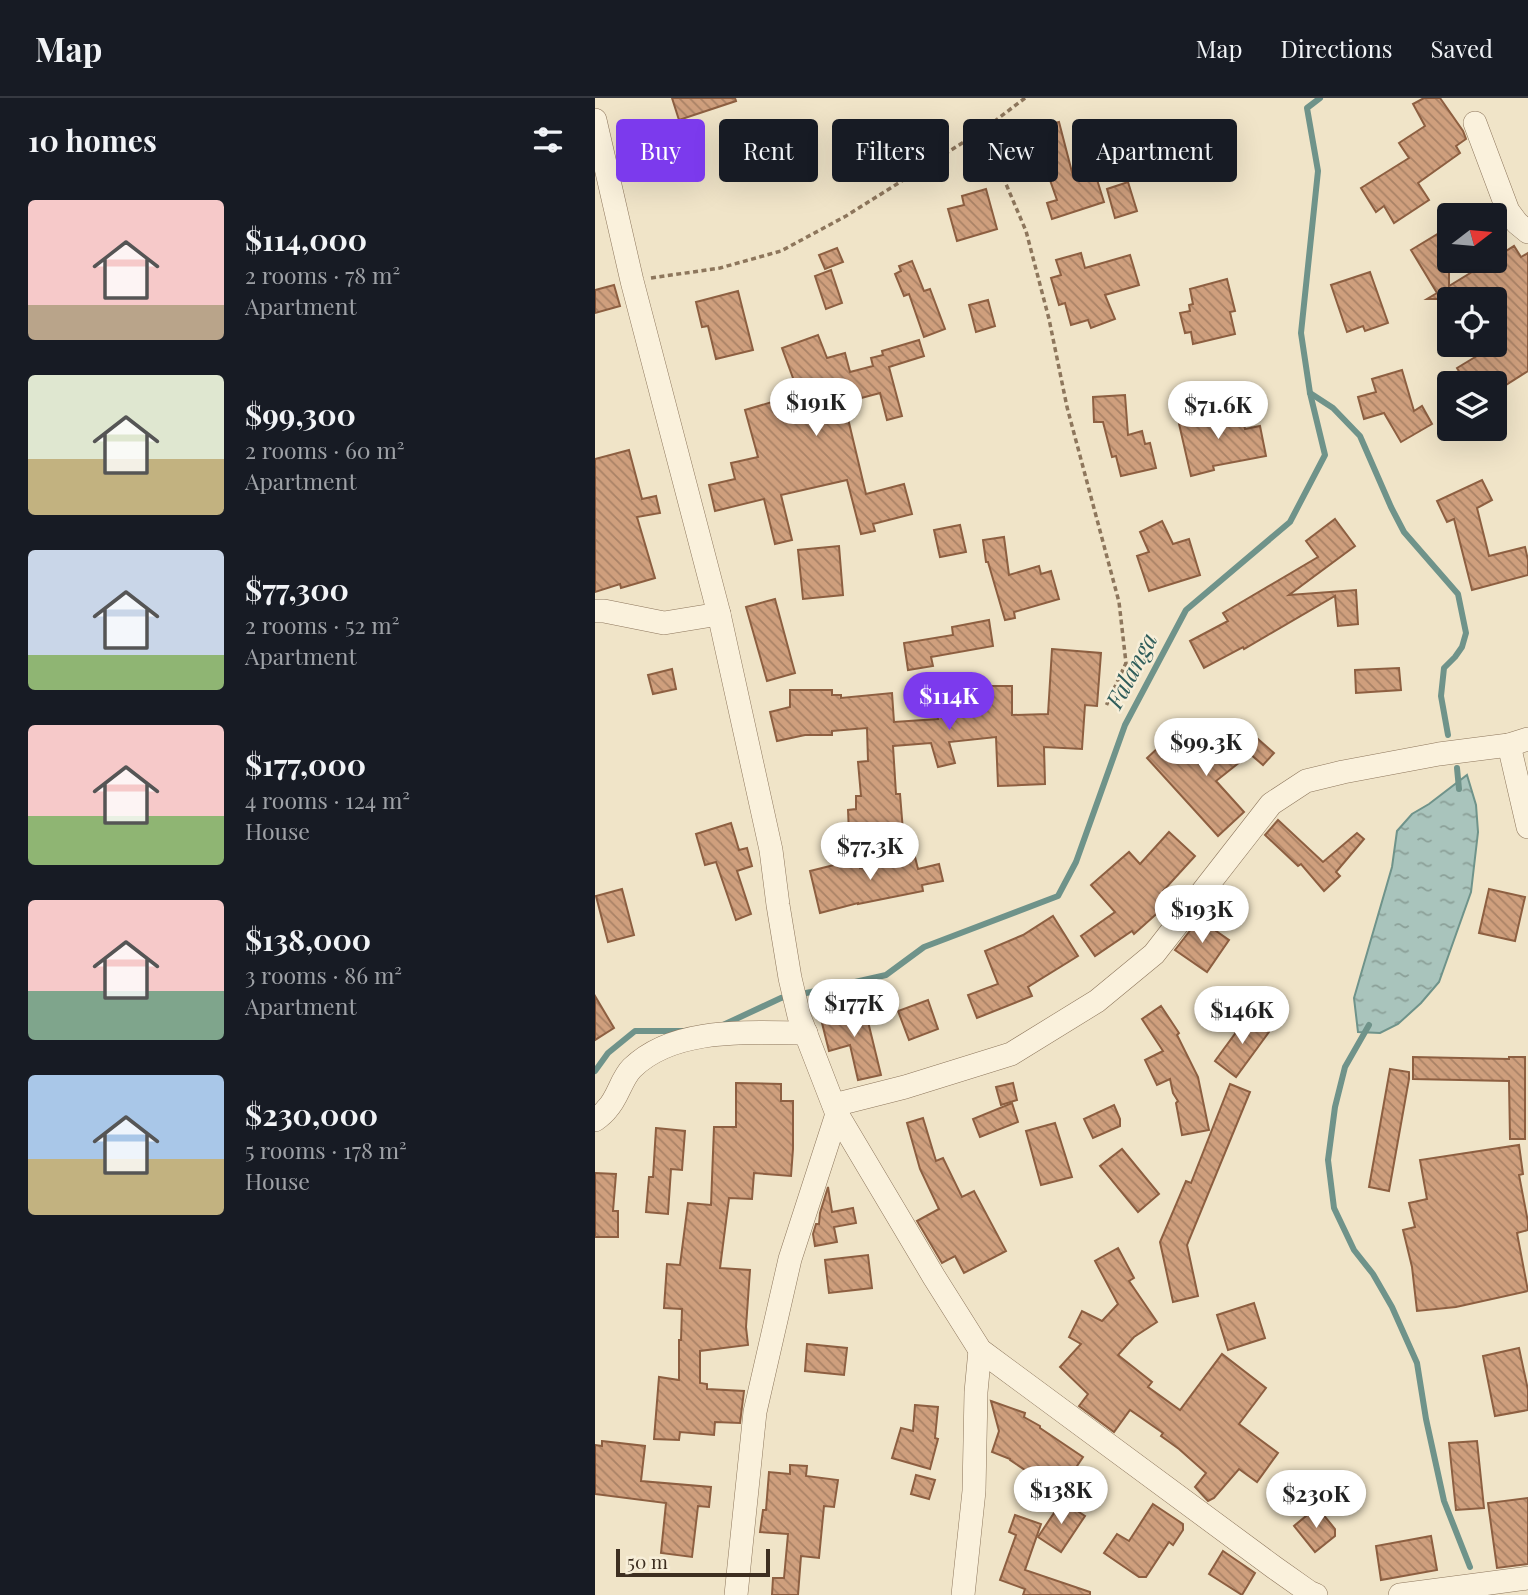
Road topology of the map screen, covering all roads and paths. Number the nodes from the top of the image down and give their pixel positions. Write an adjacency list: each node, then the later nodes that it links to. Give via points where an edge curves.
1 (1025, 98): 2 (path)
2 (997, 119)
3 (595, 120): 8 (street)
4 (1475, 123): 7 (street, via 1509,211)
5 (963, 143): 8 (path, via 781,251 720,268)
6 (1005, 182): 11 (path, via 1026,231 1119,602 1126,663)
7 (1528, 232)
8 (632, 281): 10 (street)
9 (595, 611): 10 (street, via 664,623)
10 (719, 614): 14 (street, via 771,850 790,978)
11 (1106, 706)
12 (1519, 742): 13 (street); 15 (street, via 1306,781 1271,804 1154,954 1097,1001 1011,1054)
13 (1528, 827)
14 (803, 1025): 15 (street); 16 (street, via 724,1033 655,1050 630,1069 608,1109)
15 (835, 1110): 17 (street); 19 (street, via 790,1259 755,1412)
16 (595, 1120)
17 (980, 1350): 20 (street, via 974,1491); 21 (street)
18 (1528, 1578): 22 (street)
19 (736, 1595)
20 (963, 1595)
21 (1316, 1595)
22 (1400, 1595)

